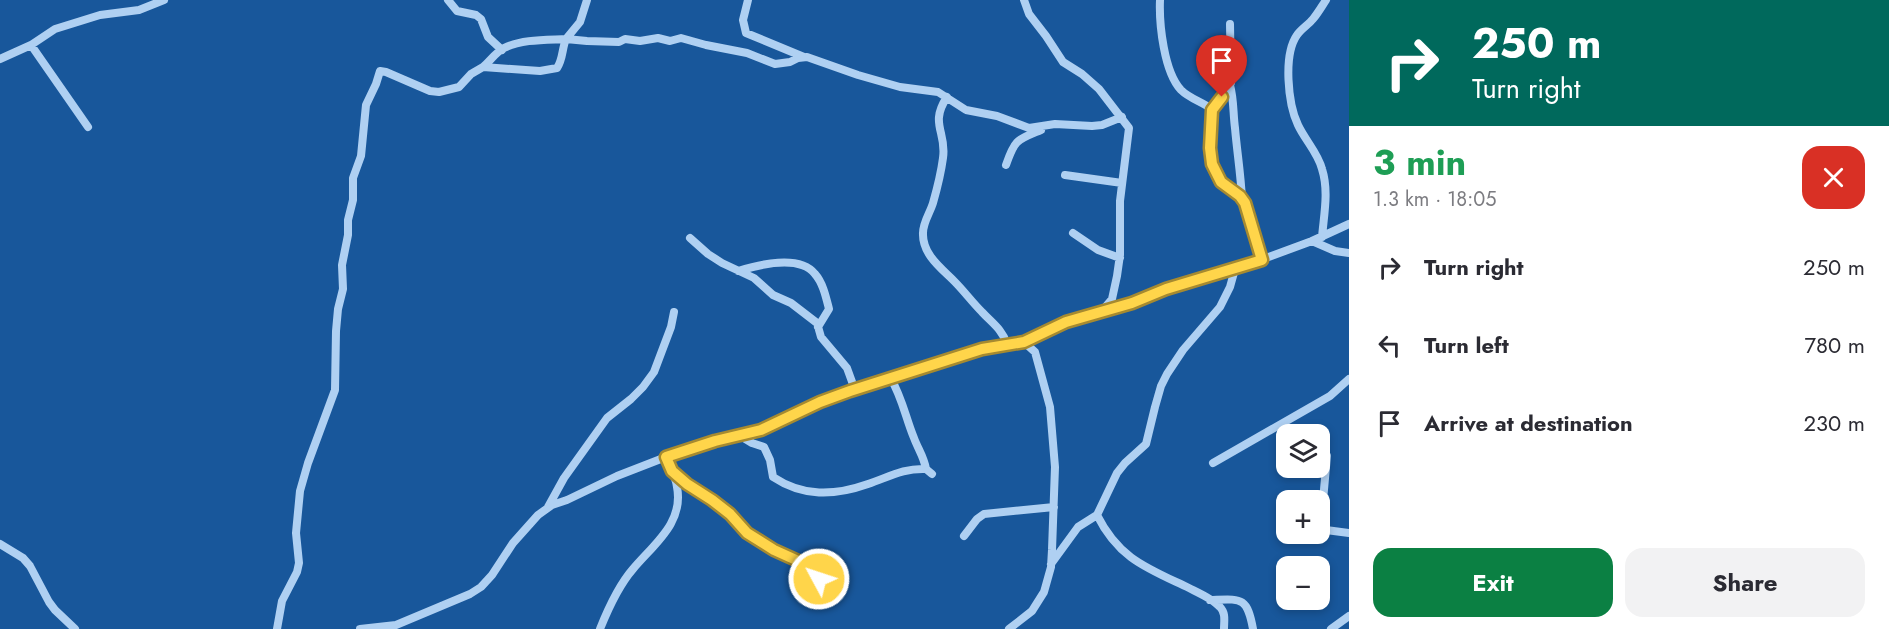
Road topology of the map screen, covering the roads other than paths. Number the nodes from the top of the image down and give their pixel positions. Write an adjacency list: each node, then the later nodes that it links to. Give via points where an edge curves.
1 (164, 0): 10 (street, via 139,10 100,15 55,29)
2 (448, 0): 11 (street, via 457,11 481,18 488,37)
3 (587, 0): 9 (street, via 580,22)
4 (748, 0): 12 (street, via 743,20 746,33)
5 (1024, 0): 18 (street, via 1029,14 1063,62 1083,74)
6 (1160, 0): 17 (street, via 1163,46 1174,81 1187,96)
7 (1326, 0): 27 (street, via 1296,36 1289,52 1288,70 1297,122 1322,166 1325,179)
8 (1230, 24): 15 (street)
9 (566, 39): 11 (street, via 523,43); 12 (street, via 620,42 681,38 747,53 774,64); 14 (street, via 557,68)
10 (31, 45): 13 (street); 20 (street)
11 (502, 50): 14 (street)
12 (805, 57): 16 (street, via 877,81)
13 (0, 59)
14 (483, 67): 59 (street, via 459,87 439,92 380,71 366,105 342,264 336,390 300,491 296,533 299,563 282,601)
15 (1230, 85): 17 (street); 24 (street)
16 (947, 97): 19 (street, via 966,110 1029,128); 39 (street, via 939,111 944,154 925,223 925,245 940,268 998,326)
17 (1212, 110): 24 (street, via 1212,164 1221,182)
18 (1122, 117): 19 (street, via 1092,126); 23 (street, via 1129,128)
19 (1055, 124): 21 (street, via 1022,136 1015,142)
20 (88, 127)
21 (1006, 165)
22 (1065, 175): 23 (street)
23 (1122, 183): 31 (street)
24 (1242, 200): 32 (street)
25 (1349, 224): 27 (street)
26 (1073, 233): 31 (street, via 1098,250)
27 (1322, 237): 29 (street)
28 (690, 238): 34 (street, via 708,254)
29 (1312, 241): 30 (street); 32 (street)
30 (1349, 253)
31 (1120, 258): 35 (street, via 1112,299)
32 (1262, 260): 33 (street)
33 (1235, 269): 35 (street); 50 (street, via 1220,307 1167,374 1148,440 1117,473)
34 (738, 270): 37 (street, via 791,303); 37 (street, via 786,262 814,272 829,309)
35 (1101, 311): 38 (street)
36 (674, 312): 49 (street, via 654,372 631,399 607,418 564,478)
37 (818, 327): 42 (street, via 821,337 847,368)
38 (1024, 342): 39 (street); 48 (street, via 1035,352 1050,406 1055,451)
39 (1007, 344): 41 (street)
40 (1349, 379): 45 (street, via 1330,396)
41 (891, 380): 42 (street); 43 (street, via 929,472 913,468 850,489 818,493 797,490 773,477 764,447)
42 (855, 390): 43 (street, via 761,430)
43 (739, 435): 44 (street)
44 (666, 457): 46 (street); 49 (street)
45 (1213, 463)
46 (672, 471): 55 (street, via 730,514 755,539 816,569); 61 (street, via 677,485 677,511 667,533 626,578)
47 (1325, 478): 51 (street, via 1323,529)
48 (1054, 507): 52 (street, via 984,514); 54 (street)
49 (548, 508): 60 (street, via 513,543 481,587 396,625)
50 (1097, 515): 54 (street, via 1078,527); 56 (street, via 1124,553)
51 (1349, 533)
52 (964, 536)
53 (0, 544): 58 (street, via 23,558 49,602)
54 (1051, 565): 62 (street, via 1037,604)
55 (823, 586)
56 (1210, 600): 63 (street, via 1224,613); 64 (street, via 1234,599 1244,603 1249,608)
57 (1349, 616): 65 (street)
58 (75, 629)
59 (277, 629)
60 (360, 629)
61 (600, 629)
62 (1009, 629)
63 (1224, 629)
64 (1253, 629)
65 (1331, 629)

